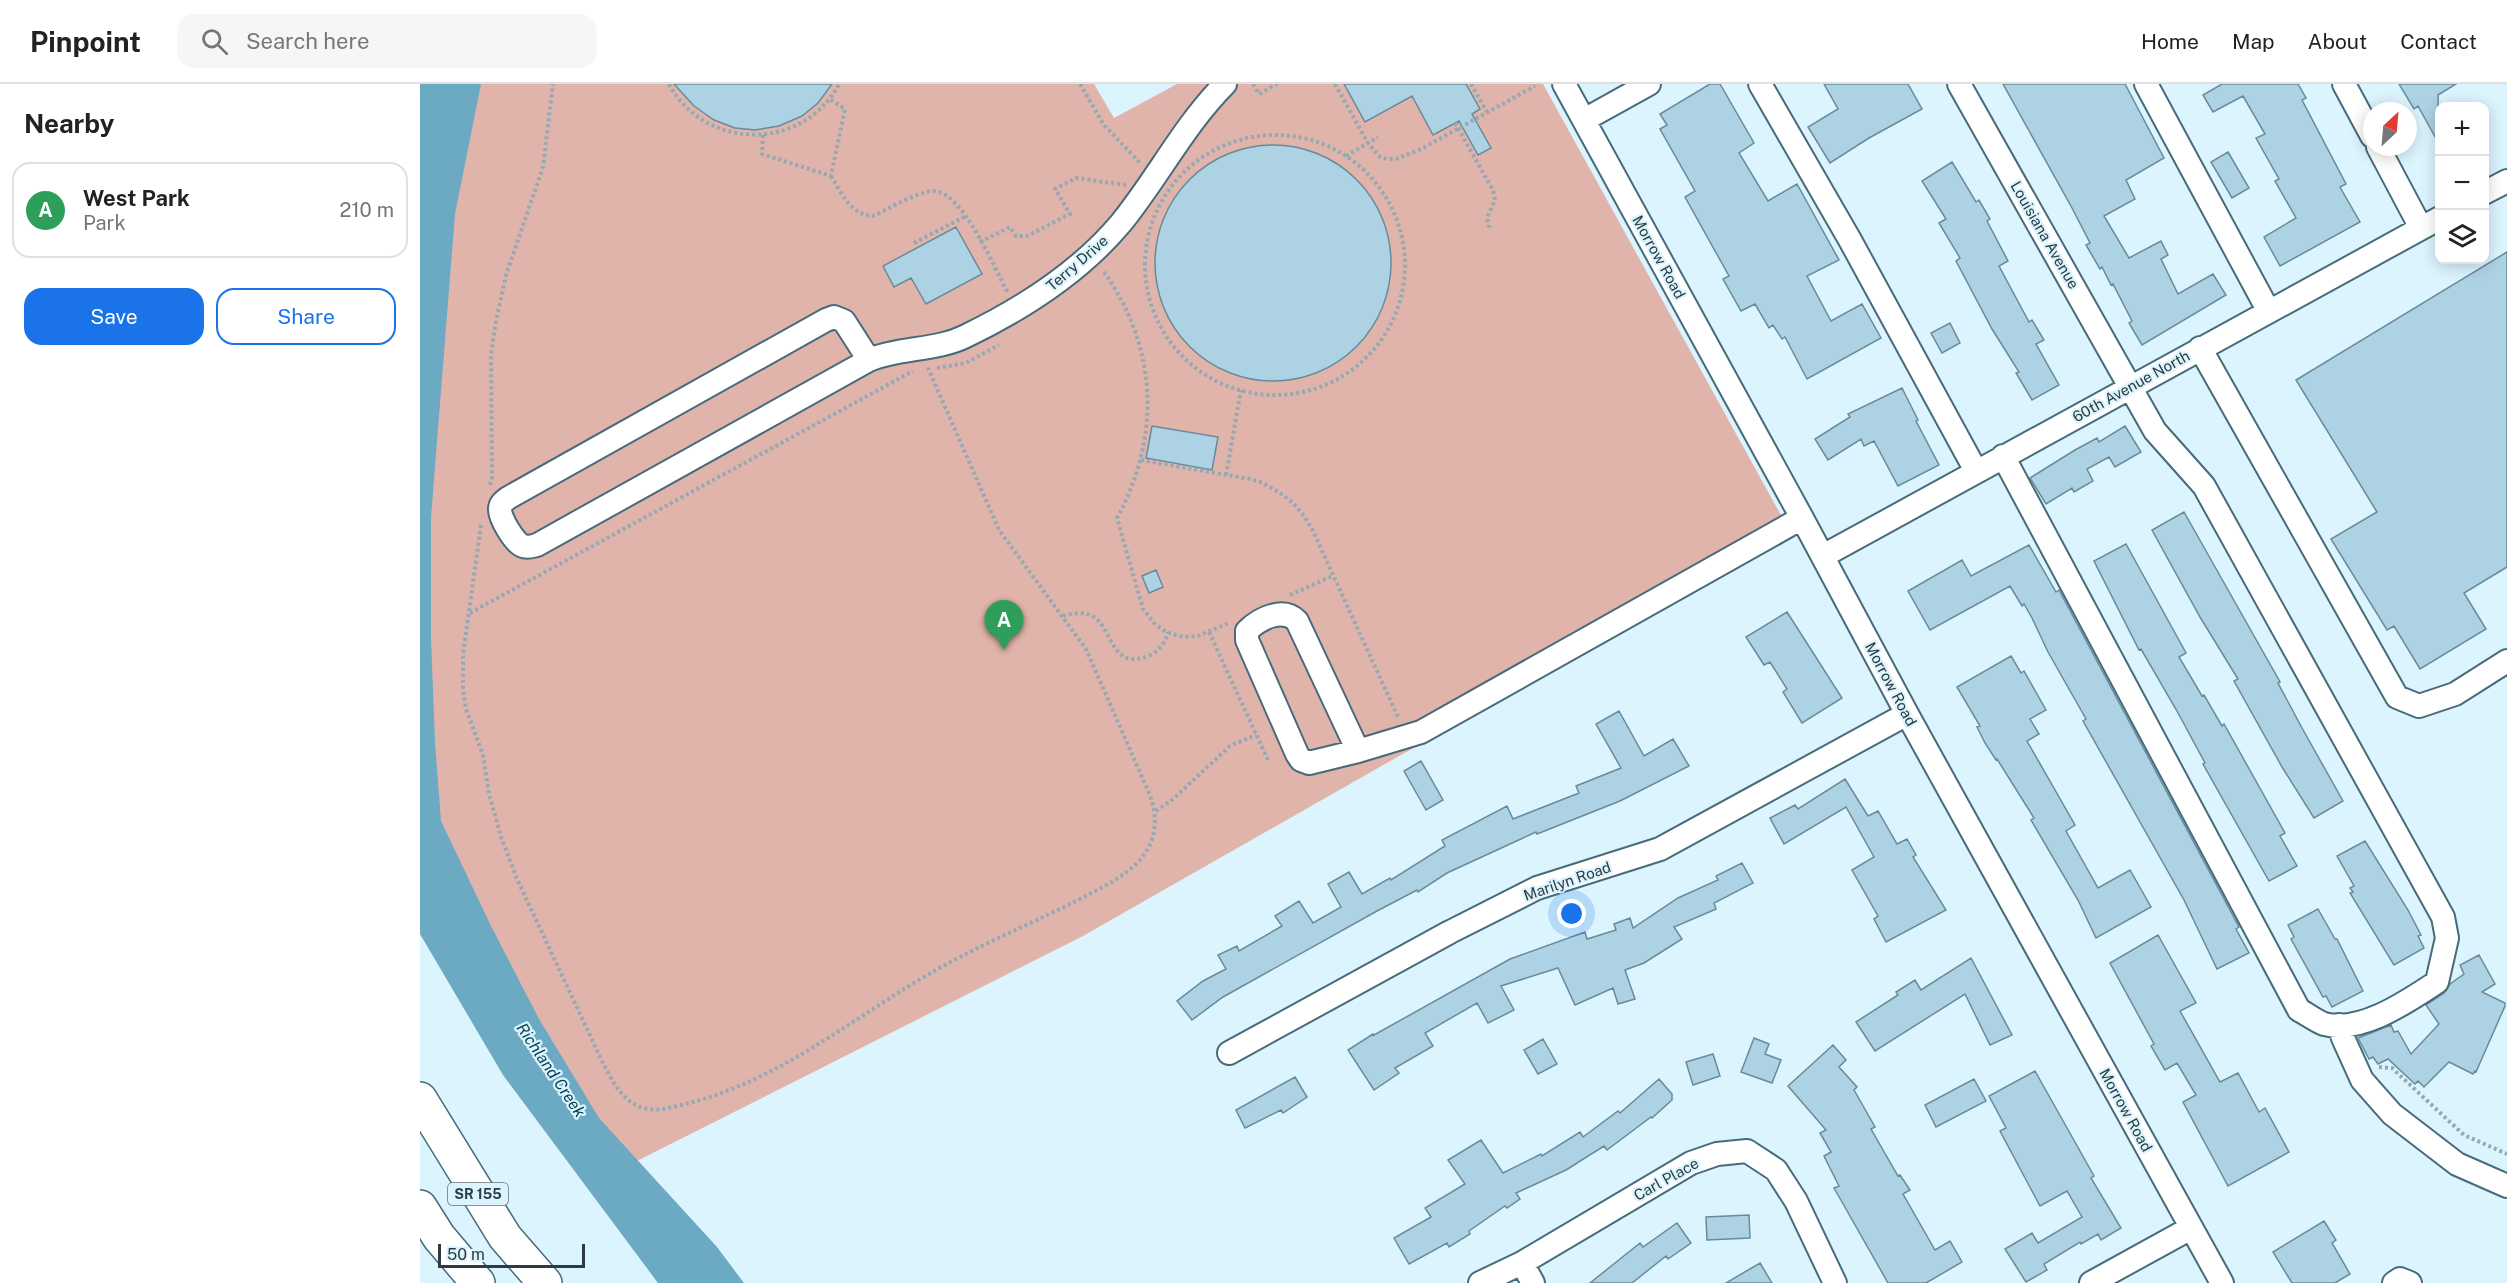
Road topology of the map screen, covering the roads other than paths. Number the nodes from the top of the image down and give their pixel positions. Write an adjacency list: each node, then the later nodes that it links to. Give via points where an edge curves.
1 (1225, 84): 16 (street, Terry Drive, via 1147,178 1122,222 1094,252 1046,291 964,337)
2 (1564, 84): 9 (street, Morrow Road)
3 (1648, 84): 9 (street)
4 (1760, 84): 19 (street)
5 (1959, 84): 17 (street, Louisiana Avenue)
6 (2146, 84): 14 (street)
7 (2344, 84): 8 (street)
8 (2363, 119)
9 (1584, 120): 20 (street, Morrow Road)
10 (2384, 156): 13 (street)
11 (2507, 181): 12 (street)
12 (2489, 190)
13 (2430, 223): 14 (street, 60th Avenue North)
14 (2268, 310): 15 (street, 60th Avenue North)
15 (2200, 348): 17 (street, 60th Avenue North); 22 (street, via 2397,697 2419,706 2455,694)
16 (869, 360): 16 (street, Terry Drive, via 537,545 519,545 500,513 508,498 826,320 834,317 844,321)
17 (2131, 386): 18 (street, 60th Avenue North); 25 (street, Louisiana Avenue, via 2156,431 2204,486 2443,917 2447,938 2436,981 2403,1005 2354,1025)
18 (2003, 456): 19 (street, 60th Avenue North); 25 (street, via 2300,1010 2324,1024)
19 (1976, 471): 21 (street, 60th Avenue North)
20 (1802, 518): 21 (street, Morrow Road); 24 (street, via 1420,732)
21 (1823, 556): 23 (street, Morrow Road)
22 (2507, 661)
23 (1907, 714): 26 (street, Marilyn Road, via 1660,849 1537,888); 30 (street, Morrow Road)
24 (1358, 751): 24 (street, via 1309,763 1301,760 1247,640 1247,631 1254,624 1281,613 1297,621)
25 (2339, 1024): 28 (street, via 2362,1080 2392,1114 2457,1164)
26 (1229, 1053)
27 (420, 1100): 33 (highway, SR 155, via 505,1237)
28 (2507, 1186)
29 (420, 1207): 32 (highway, via 439,1237)
30 (2191, 1228): 37 (street); 38 (street, Morrow Road)
31 (1522, 1263): 34 (street, Carl Place); 35 (street); 36 (street, Carl Place, via 1691,1163 1717,1154 1747,1151 1776,1170 1796,1201)
32 (478, 1283)
33 (545, 1283)
34 (1480, 1283)
35 (1533, 1283)
36 (1835, 1283)
37 (2091, 1283)
38 (2222, 1283)
39 (2394, 1283): 40 (street, via 2400,1279)
40 (2410, 1283)

